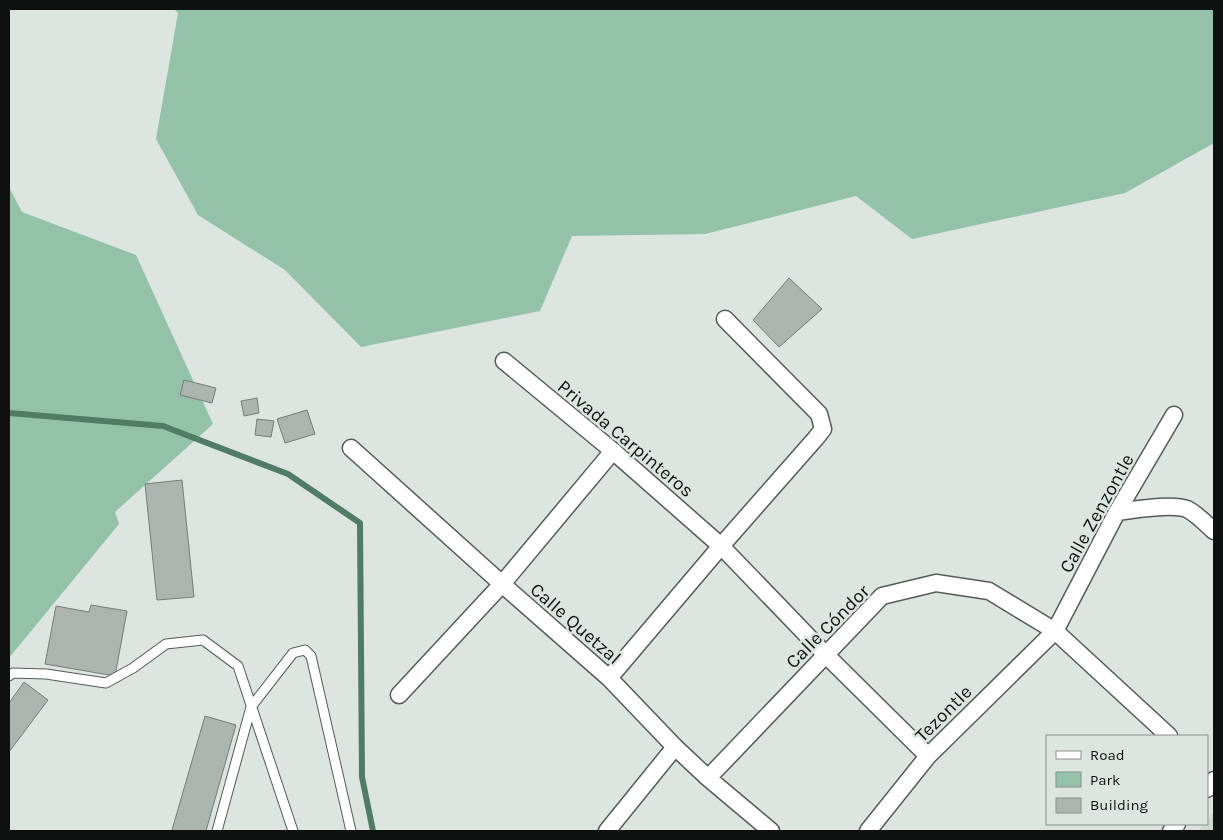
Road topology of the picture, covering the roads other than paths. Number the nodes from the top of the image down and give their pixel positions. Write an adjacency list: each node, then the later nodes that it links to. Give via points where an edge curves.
1 (725, 319): 8 (street, via 819,414 823,429)
2 (504, 361): 5 (street, Privada Carpinteros)
3 (1174, 415): 6 (street, Calle Zenzontle)
4 (351, 448): 9 (street, Calle Quetzal)
5 (613, 451): 8 (street, Privada Carpinteros); 9 (street)
6 (1117, 512): 7 (street, via 1171,507 1186,509); 10 (street, Calle Zenzontle)
7 (1214, 532)
8 (721, 546): 11 (street, Privada Carpinteros); 13 (street)
9 (502, 584): 13 (street, Calle Quetzal); 14 (street)
10 (1055, 631): 11 (street, Calle Cóndor, via 989,590 936,583 882,596); 16 (street, Calle Cóndor); 18 (street, Tezontle)
11 (826, 655): 18 (street, Privada Carpinteros); 19 (street, Calle Cóndor)
12 (9, 676): 15 (lane, via 14,673 46,674 106,683 166,644 203,640 238,666)
13 (609, 678): 17 (street, Calle Quetzal)
14 (399, 695)
15 (251, 707): 20 (lane); 21 (lane); 22 (lane, via 293,653 305,650 311,656)
16 (1168, 735)
17 (675, 747): 19 (street, Calle Quetzal); 23 (street)
18 (928, 756): 25 (street, Tezontle)
19 (708, 778): 24 (street, Calle Quetzal)
20 (217, 831)
21 (293, 831)
22 (351, 831)
23 (607, 831)
24 (771, 831)
25 (868, 831)

